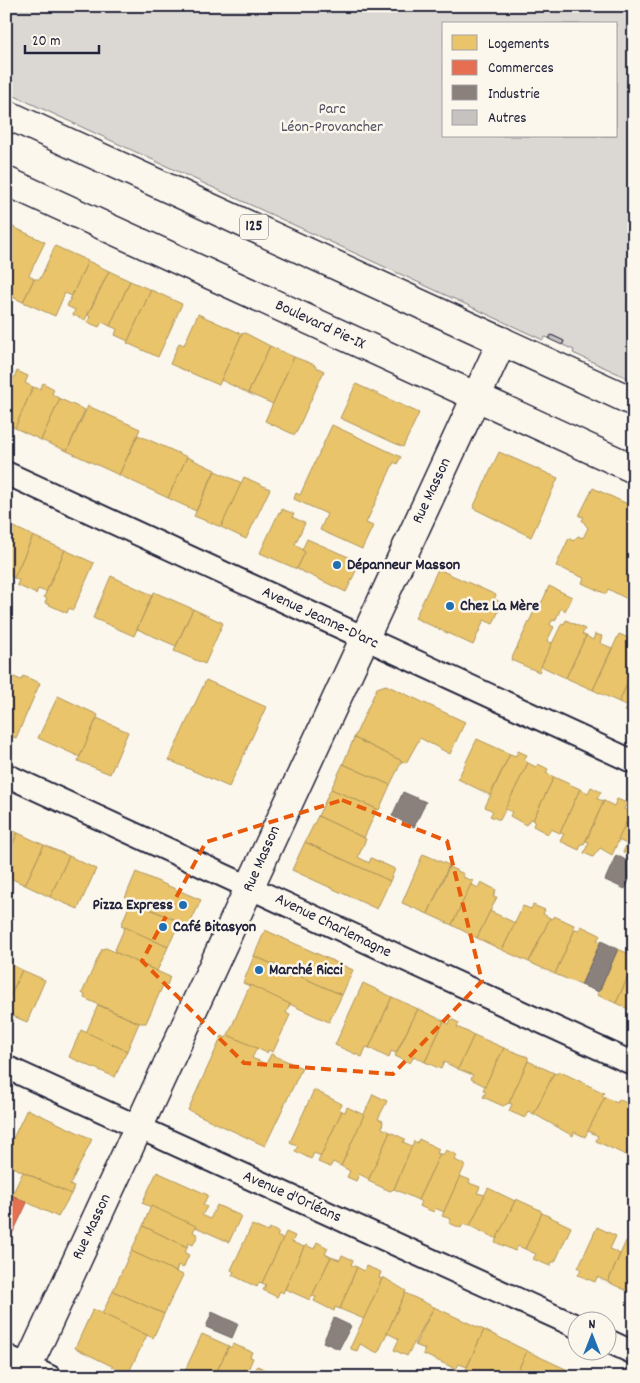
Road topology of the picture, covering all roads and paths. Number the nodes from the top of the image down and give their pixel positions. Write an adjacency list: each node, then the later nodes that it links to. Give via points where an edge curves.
1 (6, 114): 3 (main road, 125)
2 (6, 181): 4 (main road, Boulevard Pie-IX)
3 (502, 341): 4 (main road, Rue Masson); 5 (main road, 125)
4 (476, 397): 6 (main road, Boulevard Pie-IX); 8 (main road, Rue Masson)
5 (634, 402)
6 (634, 469)
7 (6, 472): 8 (street, Avenue Jeanne-D'arc)
8 (363, 638): 9 (street, Avenue Jeanne-D'arc); 11 (main road, Rue Masson)
9 (634, 762)
10 (6, 775): 11 (street, Avenue Charlemagne)
11 (249, 887): 12 (street, Avenue Charlemagne); 14 (main road, Rue Masson)
12 (634, 1064)
13 (6, 1067): 14 (street, Avenue d'Orléans)
14 (137, 1128): 15 (street, Avenue d'Orléans); 18 (main road, Rue Masson)
15 (568, 1322)
16 (618, 1346): 17 (street)
17 (634, 1353)
18 (27, 1369)

